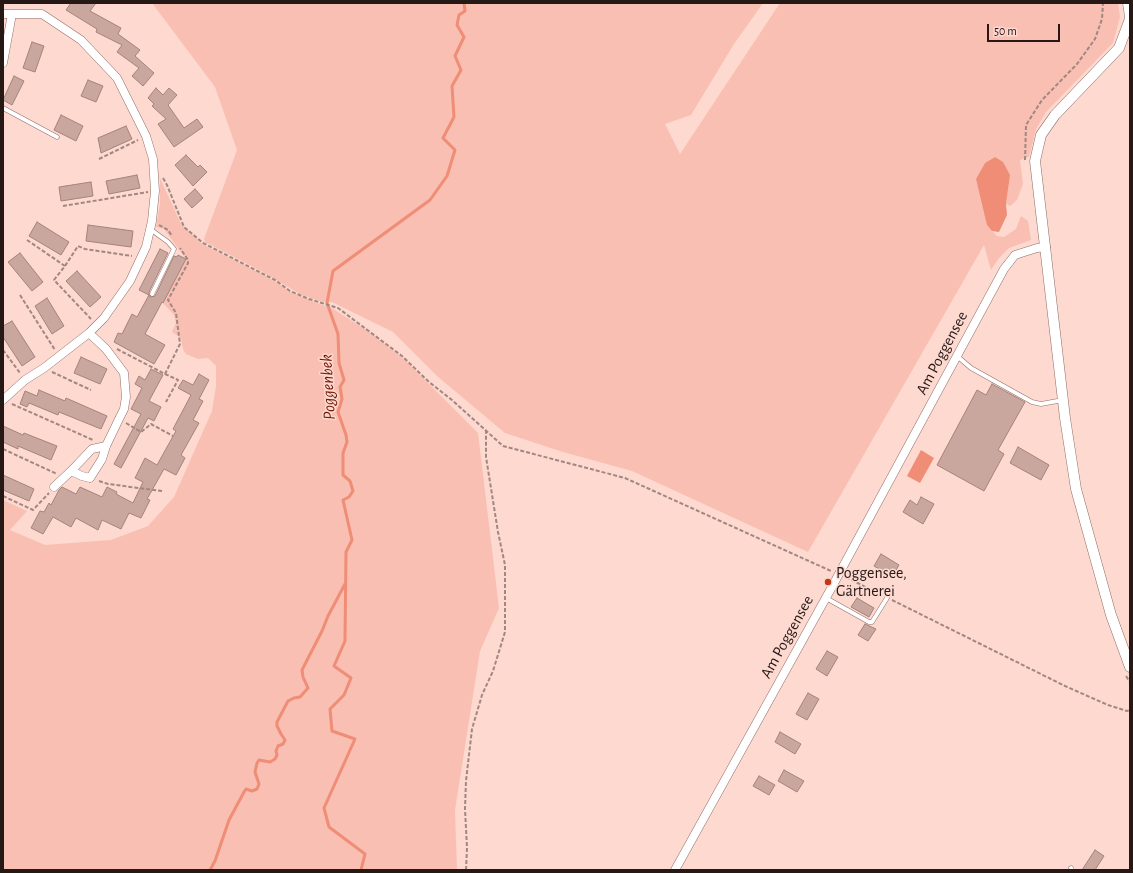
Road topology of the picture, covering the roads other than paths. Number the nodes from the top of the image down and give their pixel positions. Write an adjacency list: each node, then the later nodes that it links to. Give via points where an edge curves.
1 (1128, 3): 4 (street)
2 (3, 14): 3 (street)
3 (12, 14): 5 (street); 8 (street, via 42,14 81,40 117,78 146,136 152,159 155,191)
4 (1130, 18): 9 (street, via 1119,48 1056,115 1041,135 1035,161)
5 (3, 63)
6 (3, 108): 7 (lane)
7 (57, 137)
8 (150, 228): 10 (lane, via 174,250); 11 (street, via 146,247 130,281 98,325)
9 (1046, 248): 12 (street, Am Poggensee, via 1015,255 1004,269); 13 (street)
10 (152, 294)
11 (89, 333): 14 (street, via 25,380); 15 (street, via 106,349 124,373 124,409)
12 (957, 356): 13 (lane, via 971,368 1032,402 1041,404); 18 (street, Am Poggensee)
13 (1063, 400): 20 (street, via 1076,489 1111,614)
14 (6, 401)
15 (106, 446): 16 (street, via 92,449); 16 (street, via 102,459 90,478)
16 (71, 471): 17 (street)
17 (54, 488)
18 (825, 598): 19 (lane, via 869,622 872,622); 21 (street, Am Poggensee)
19 (887, 598)
20 (1130, 667)
21 (675, 870)

